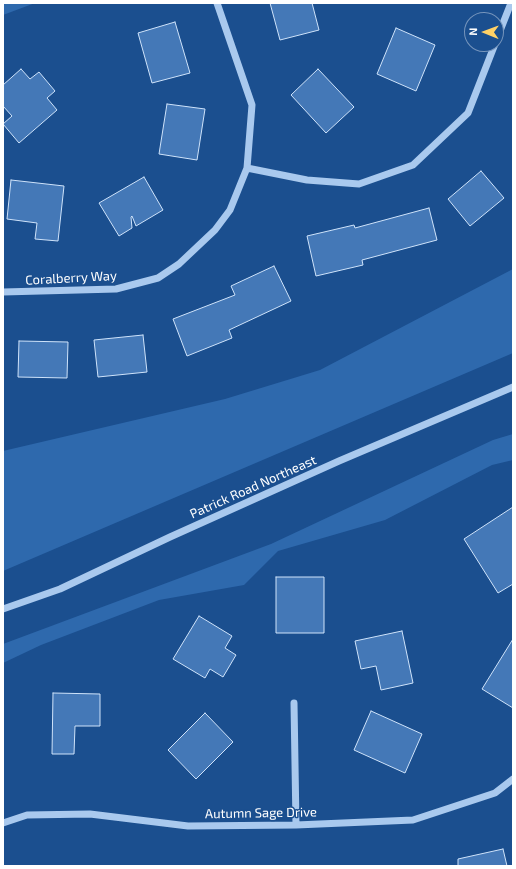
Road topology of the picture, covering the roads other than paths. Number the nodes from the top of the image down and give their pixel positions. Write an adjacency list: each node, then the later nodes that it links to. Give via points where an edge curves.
1 (217, 3): 5 (street, Coralberry Way, via 252,105)
2 (510, 3): 3 (street)
3 (504, 19)
4 (492, 52): 5 (street, via 468,113 413,165 359,184 307,180)
5 (247, 168): 6 (street, Coralberry Way, via 230,210 215,230 179,264 158,278 116,289)
6 (3, 292)
7 (513, 387): 8 (street, Patrick Road Northeast, via 339,461 60,589)
8 (3, 609)
9 (294, 703): 12 (street)
10 (513, 779): 12 (street, Autumn Sage Drive, via 495,793 413,820)
11 (3, 823): 12 (street, Autumn Sage Drive, via 27,814 90,814 188,826)
12 (296, 824)

